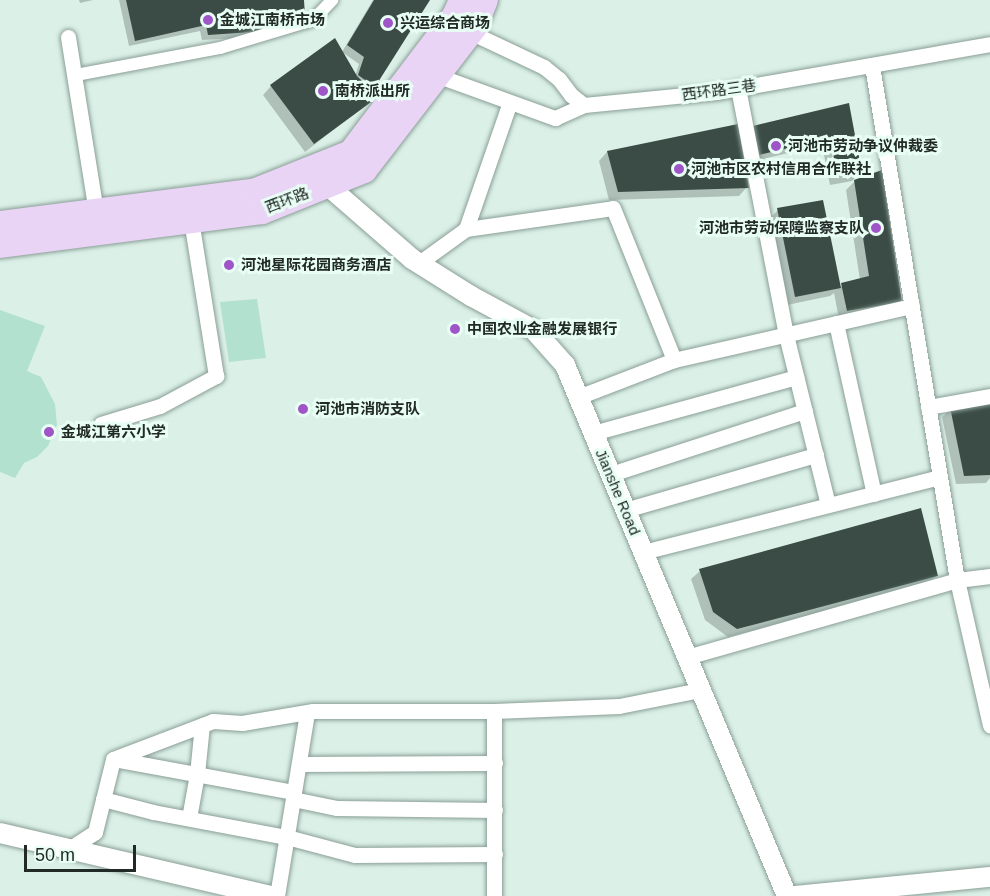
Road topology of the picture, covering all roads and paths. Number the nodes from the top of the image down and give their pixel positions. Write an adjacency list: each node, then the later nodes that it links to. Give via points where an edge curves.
1 (332, 0): 8 (street, via 313,20 220,48)
2 (462, 0): 14 (highway, 西环路, via 453,19 351,153 256,190)
3 (485, 0): 4 (highway, 西环路)
4 (470, 32): 9 (highway, 西环路); 12 (street, via 544,67)
5 (68, 37): 8 (street)
6 (990, 44): 7 (street, 西环路三巷)
7 (872, 66): 10 (street, 西环路三巷); 20 (street)
8 (76, 75): 14 (street)
9 (436, 75): 11 (street, 西环路三巷); 13 (highway, 西环路, via 364,170)
10 (738, 88): 12 (street, 西环路三巷); 22 (street)
11 (510, 102): 12 (street, 西环路三巷, via 555,118); 17 (street)
12 (585, 105)
13 (327, 185): 15 (highway, 西环路, via 262,211); 19 (street, Jianshe Road)
14 (96, 211): 16 (highway, 西环路)
15 (191, 220): 18 (highway, 西环路); 29 (street, via 216,376 160,406)
16 (0, 224)
17 (466, 229): 19 (street); 23 (street, via 613,208)
18 (0, 245)
19 (418, 263): 26 (street, Jianshe Road, via 534,330 565,365)
20 (912, 306): 21 (street); 27 (street)
21 (836, 323): 22 (street); 34 (street)
22 (786, 335): 23 (street); 24 (street)
23 (674, 360): 26 (street)
24 (796, 377): 28 (street); 30 (street)
25 (990, 396): 27 (street)
26 (579, 397): 30 (street, Jianshe Road)
27 (928, 407): 33 (street)
28 (805, 411): 31 (street); 32 (street)
29 (101, 424)
30 (593, 432): 32 (street, Jianshe Road)
31 (816, 455): 35 (street); 36 (street)
32 (610, 474): 36 (street, Jianshe Road)
33 (940, 477): 34 (street); 39 (street)
34 (874, 494): 35 (street)
35 (828, 505): 37 (street)
36 (625, 510): 37 (street, Jianshe Road)
37 (643, 552): 40 (street, Jianshe Road)
38 (990, 576): 39 (street)
39 (957, 580): 40 (street); 45 (street)
40 (687, 657): 41 (street, Jianshe Road)
41 (700, 690): 42 (street, via 619,706); 62 (street, Jianshe Road)
42 (494, 711): 43 (street); 47 (street)
43 (307, 713): 44 (street); 48 (street)
44 (202, 725): 46 (street); 49 (street)
45 (990, 725)
46 (113, 759): 49 (street); 51 (street)
47 (495, 763): 48 (street); 52 (street)
48 (298, 764): 50 (street)
49 (197, 774): 50 (street); 53 (street)
50 (293, 796): 52 (street, via 337,808); 55 (street)
51 (103, 799): 53 (street); 56 (street, via 95,832)
52 (495, 810): 57 (street)
53 (189, 818): 55 (street)
54 (0, 833): 56 (street)
55 (287, 837): 57 (street, via 355,855); 60 (street)
56 (69, 849): 59 (street)
57 (495, 854): 61 (street)
58 (990, 877): 63 (street)
59 (271, 896)
60 (278, 896)
61 (494, 896)
62 (787, 896)
63 (795, 896)

